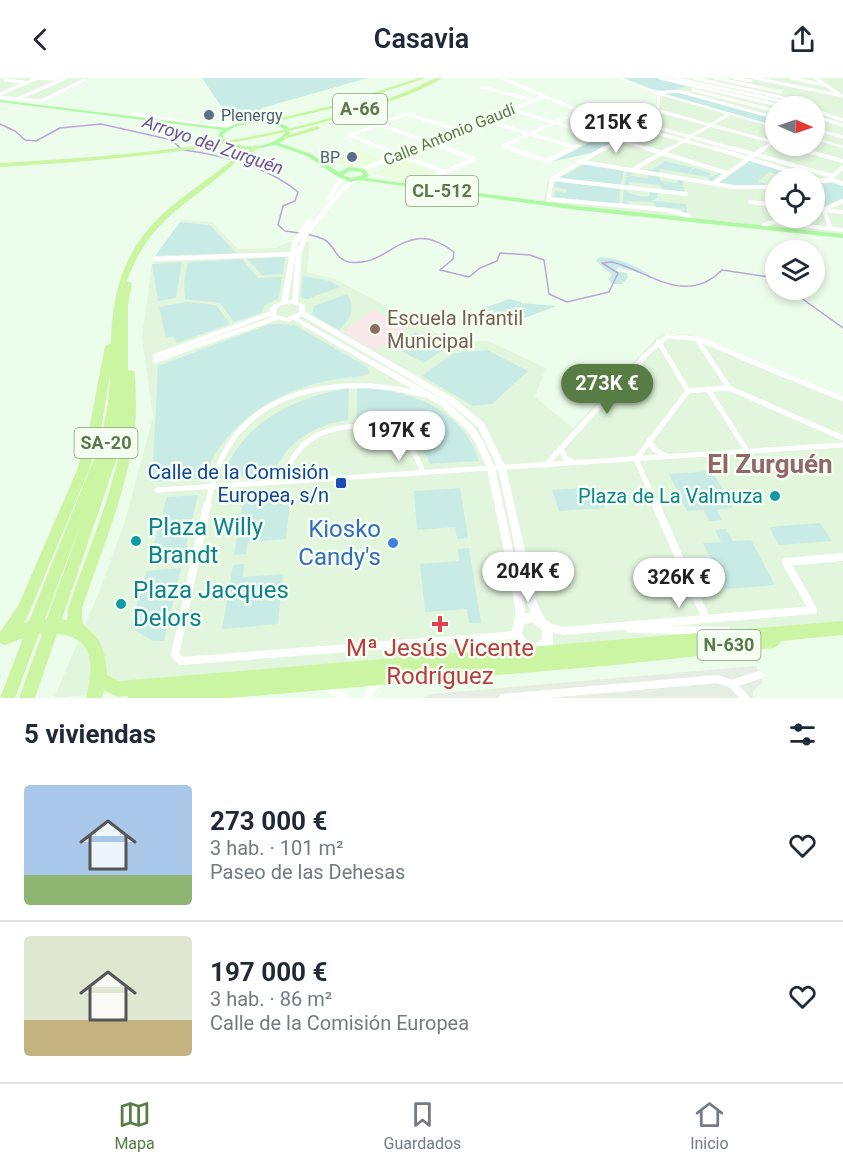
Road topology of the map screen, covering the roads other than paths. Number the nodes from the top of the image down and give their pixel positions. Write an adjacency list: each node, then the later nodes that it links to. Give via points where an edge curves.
1 (11, 78): 19 (street)
2 (38, 78): 20 (street); 23 (street)
3 (66, 78): 20 (street)
4 (424, 78): 65 (highway, via 336,106)
5 (432, 78): 69 (highway, A-66)
6 (440, 78): 69 (highway, A-66, via 374,104)
7 (449, 78): 86 (highway, via 424,92)
8 (502, 78): 44 (street)
9 (621, 78): 34 (main road)
10 (660, 78): 24 (street)
11 (674, 78): 18 (street)
12 (694, 78): 30 (street)
13 (715, 78): 25 (street)
14 (735, 78): 25 (street, via 751,81)
15 (754, 78): 39 (street)
16 (790, 78): 26 (street)
17 (816, 78): 26 (street)
18 (685, 79): 24 (street); 33 (street)
19 (5, 80): 22 (street); 23 (street)
20 (60, 80): 46 (street)
21 (84, 80): 49 (street)
22 (0, 82)
23 (27, 82): 41 (street)
24 (678, 83): 27 (street)
25 (746, 85): 30 (street); 31 (street)
26 (825, 85): 39 (street)
27 (690, 86): 29 (street); 37 (street)
28 (482, 87): 44 (street)
29 (685, 88): 32 (street); 42 (street)
30 (740, 88): 33 (street); 36 (street)
31 (772, 90): 35 (street); 36 (street)
32 (678, 91): 34 (street); 53 (street)
33 (735, 91): 37 (street); 40 (street)
34 (657, 92): 56 (street); 59 (main road)
35 (781, 92)
36 (766, 94): 38 (street); 40 (street)
37 (729, 95): 42 (street); 47 (street)
38 (773, 96)
39 (842, 96)
40 (760, 97): 43 (street); 47 (street)
41 (0, 98): 46 (main road); 49 (main road)
42 (723, 98): 51 (street)
43 (765, 98)
44 (537, 99): 45 (street, Calle Antonio Gaudí); 45 (street); 55 (street, Calle Antonio Gaudí); 63 (street, Calle Antonio Gaudí)
45 (550, 99): 57 (street)
46 (15, 100): 49 (main road); 54 (main road)
47 (755, 100): 48 (street)
48 (761, 102): 50 (street); 51 (street)
49 (40, 103): 54 (main road)
50 (765, 103)
51 (753, 105): 52 (street); 53 (street)
52 (765, 108)
53 (744, 109): 61 (street)
54 (93, 111): 78 (main road)
55 (513, 111): 63 (street, Calle Antonio Gaudí); 66 (street)
56 (659, 111): 71 (street, via 657,117); 72 (street)
57 (579, 112): 66 (street); 67 (street)
58 (134, 114): 68 (street, via 207,126)
59 (729, 114): 72 (street); 73 (main road)
60 (825, 114): 64 (street)
61 (765, 115)
62 (825, 119): 74 (street)
63 (486, 120): 76 (street, Calle Antonio Gaudí); 79 (street); 88 (street, Calle Antonio Gaudí)
64 (843, 120)
65 (266, 122): 68 (main road); 86 (main road, CL-512, via 285,127 288,131)
66 (553, 123): 79 (street); 80 (street)
67 (621, 123): 75 (street); 80 (street)
68 (233, 124): 78 (main road)
69 (296, 124): 78 (highway, A-66)
70 (379, 124): 76 (street, via 407,114); 88 (street); 95 (street, via 350,135)
71 (645, 124): 75 (street); 81 (street)
72 (712, 124): 81 (street); 83 (street)
73 (765, 124)
74 (843, 125)
75 (641, 127): 84 (street); 85 (street)
76 (458, 130): 88 (street, Calle Antonio Gaudí)
77 (825, 132): 82 (street)
78 (226, 134): 90 (main road, via 220,139 223,142); 101 (highway, A-66, via 128,153)
79 (530, 134): 91 (street); 91 (street, via 503,146 547,160)
80 (596, 135): 91 (street)
81 (690, 137): 85 (street); 96 (street)
82 (843, 137)
83 (765, 139)
84 (619, 140): 94 (street); 100 (street)
85 (685, 140): 94 (street); 98 (street)
86 (283, 141): 89 (main road, CL-512); 103 (main road, CL-512)
87 (825, 141): 93 (main road)
88 (431, 143): 95 (street, Calle Antonio Gaudí); 110 (street, via 474,159)
89 (257, 146): 90 (main road, CL-512); 102 (highway, SA-20)
90 (241, 147): 102 (highway, via 243,152)
91 (573, 147)
92 (765, 147): 96 (street)
93 (843, 147)
94 (662, 153): 107 (street); 111 (street)
95 (400, 155): 109 (street, Calle Antonio Gaudí); 110 (street)
96 (754, 155): 98 (street); 112 (street)
97 (824, 156): 99 (street)
98 (749, 158): 105 (street); 111 (street)
99 (843, 161)
100 (582, 162): 107 (street); 113 (street)
101 (0, 163)
102 (235, 163): 148 (highway, SA-20, via 164,223 137,261)
103 (327, 166): 106 (main road, CL-512); 117 (main road, CL-512)
104 (843, 167): 108 (street)
105 (779, 168)
106 (349, 170): 109 (main road, CL-512); 117 (main road, CL-512)
107 (633, 170): 118 (street)
108 (841, 171): 112 (street)
109 (364, 172): 115 (main road); 116 (main road, CL-512)
110 (444, 172): 120 (street)
111 (727, 173): 118 (street)
112 (830, 178): 114 (street); 119 (street)
113 (552, 179): 122 (street); 124 (street)
114 (825, 179)
115 (358, 180): 116 (main road, CL-512); 117 (main road, CL-512); 117 (main road)
116 (382, 181): 120 (main road, CL-512)
117 (340, 182): 136 (main road)
118 (713, 184): 121 (street)
119 (842, 184)
120 (412, 187): 123 (main road, CL-512)
121 (765, 187)
122 (686, 194)
123 (501, 199): 124 (main road, CL-512); 126 (main road, CL-512)
124 (548, 201): 126 (main road); 129 (main road); 130 (main road, CL-512); 134 (street)
125 (843, 201): 131 (street)
126 (522, 202): 129 (main road, CL-512)
127 (750, 202): 128 (street)
128 (765, 204)
129 (570, 207): 130 (main road, CL-512)
130 (589, 209): 134 (main road, CL-512)
131 (825, 210)
132 (825, 210): 133 (street)
133 (843, 212)
134 (665, 213): 137 (main road, CL-512); 139 (main road, CL-512)
135 (825, 213): 138 (street)
136 (309, 225): 141 (main road); 141 (main road, via 295,242)
137 (764, 225): 138 (street, via 774,222); 139 (main road); 139 (main road, CL-512, via 843,236)
138 (831, 228): 140 (street)
139 (792, 230)
140 (843, 230)
141 (295, 254): 142 (street); 143 (main road); 144 (main road)
142 (155, 259)
143 (284, 302): 144 (main road); 146 (main road, via 276,305)
144 (295, 302): 145 (main road, via 303,306)
145 (302, 313): 147 (main road); 173 (main road, via 465,410 490,439)
146 (274, 315): 147 (main road); 155 (street)
147 (294, 318): 159 (main road)
148 (119, 327): 183 (highway, via 134,406 131,429 120,477 75,608); 188 (highway, via 83,470 23,611); 199 (highway, SA-20, via 114,406 105,446); 200 (highway, SA-20, via 123,407 115,446)
149 (697, 339): 150 (street, via 675,335); 151 (street); 153 (street)
150 (658, 341): 152 (street); 154 (street)
151 (712, 345): 153 (street); 160 (street)
152 (651, 349): 154 (street); 166 (street)
153 (703, 349): 156 (street)
154 (664, 350): 158 (street)
155 (155, 359)
156 (729, 388): 157 (street); 161 (street)
157 (708, 389): 158 (street); 167 (street)
158 (688, 391): 163 (street)
159 (435, 399): 172 (main road, via 470,427); 176 (street, via 407,389 359,382 294,395 240,432 220,459)
160 (843, 399)
161 (822, 429): 162 (street); 165 (street, via 830,438)
162 (843, 438)
163 (649, 440): 168 (street, via 654,449); 169 (street)
164 (843, 445): 165 (street)
165 (828, 447): 167 (street)
166 (561, 448): 170 (street, via 565,458); 171 (street)
167 (747, 451): 168 (street)
168 (668, 457): 169 (street)
169 (636, 459): 170 (street); 180 (street)
170 (574, 463): 171 (street)
171 (546, 465): 173 (street)
172 (491, 468): 173 (street); 174 (street); 181 (main road, via 520,605)
173 (502, 468): 182 (main road, via 532,604)
174 (423, 472): 175 (street); 175 (street, via 417,455 396,435 374,427 352,426 333,429 306,442 288,462)
175 (282, 481): 176 (street)
176 (210, 486): 177 (street); 192 (street, via 175,649)
177 (157, 490)
178 (843, 557): 179 (street, via 786,562)
179 (813, 610): 180 (street)
180 (706, 619): 184 (street)
181 (519, 620): 182 (main road, via 532,616); 187 (main road)
182 (543, 623): 184 (street, via 563,631); 189 (main road, via 548,642)
183 (74, 628): 188 (highway, via 54,624 24,629); 196 (highway, via 93,644 98,654)
184 (606, 628): 186 (street)
185 (843, 630): 186 (highway, N-630); 191 (highway, N-630)
186 (754, 634): 189 (highway, N-630)
187 (517, 637): 189 (main road, via 524,647); 190 (main road); 192 (street, via 186,662)
188 (2, 639)
189 (539, 650): 190 (highway, N-630); 191 (main road, via 550,656); 193 (main road, via 531,658)
190 (503, 656): 196 (highway, N-630, via 117,689)
191 (615, 657): 193 (highway, N-630)
192 (178, 659)
193 (474, 667): 195 (highway, N-630)
194 (759, 675): 198 (street)
195 (381, 676): 197 (highway, N-630); 204 (street)
196 (99, 679): 201 (highway)
197 (311, 682): 202 (highway, N-630); 203 (street)
198 (732, 684): 205 (street, via 717,679); 206 (street)
199 (7, 698)
200 (27, 698)
201 (94, 698)
202 (135, 698)
203 (345, 698)
204 (367, 698)
205 (503, 698)
206 (745, 698)

